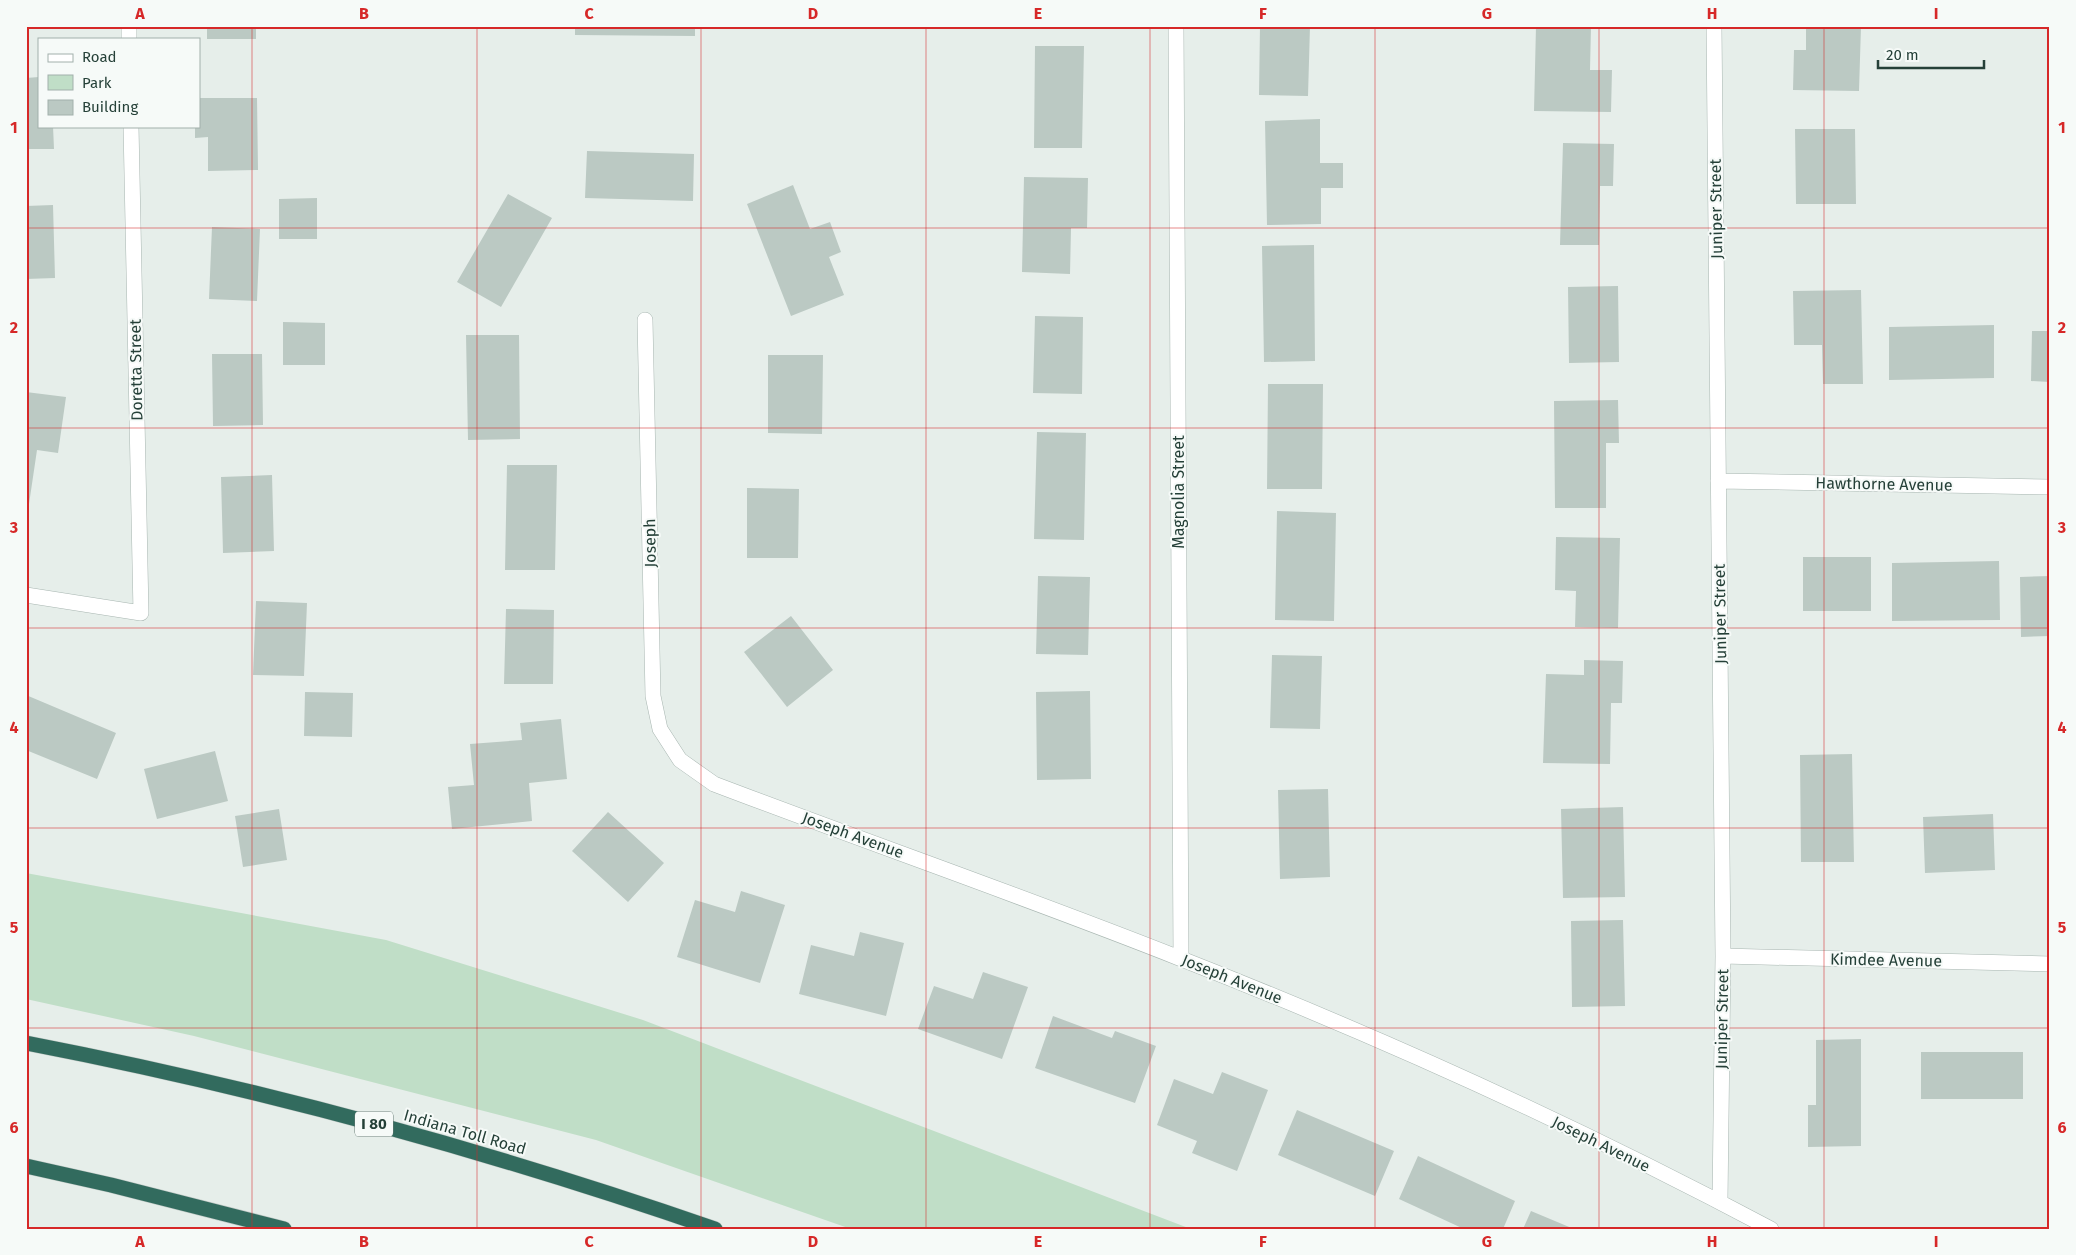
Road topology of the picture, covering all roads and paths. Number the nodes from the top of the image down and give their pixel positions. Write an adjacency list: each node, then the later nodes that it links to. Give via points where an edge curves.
1 (1176, 26): 10 (street, Magnolia Street)
2 (1714, 26): 5 (street, Juniper Street)
3 (131, 128): 7 (street, Doretta Street, via 141,613)
4 (645, 320): 8 (street, Joseph, via 653,696 660,728)
5 (1718, 481): 6 (street, Hawthorne Avenue); 9 (street, Juniper Street)
6 (2050, 487)
7 (26, 595)
8 (680, 760): 10 (street, Joseph Avenue, via 714,784 971,877)
9 (1723, 956): 11 (street, Kimdee Avenue); 14 (street, Juniper Street)
10 (1180, 958): 14 (street, Joseph Avenue, via 1357,1030 1531,1109)
11 (2050, 964)
12 (26, 1042): 16 (highway, Indiana Toll Road / I 80, via 128,1062 363,1120 620,1196)
13 (26, 1166): 15 (highway)
14 (1720, 1202): 17 (street, Joseph Avenue)
15 (284, 1229)
16 (715, 1229)
17 (1771, 1229)

